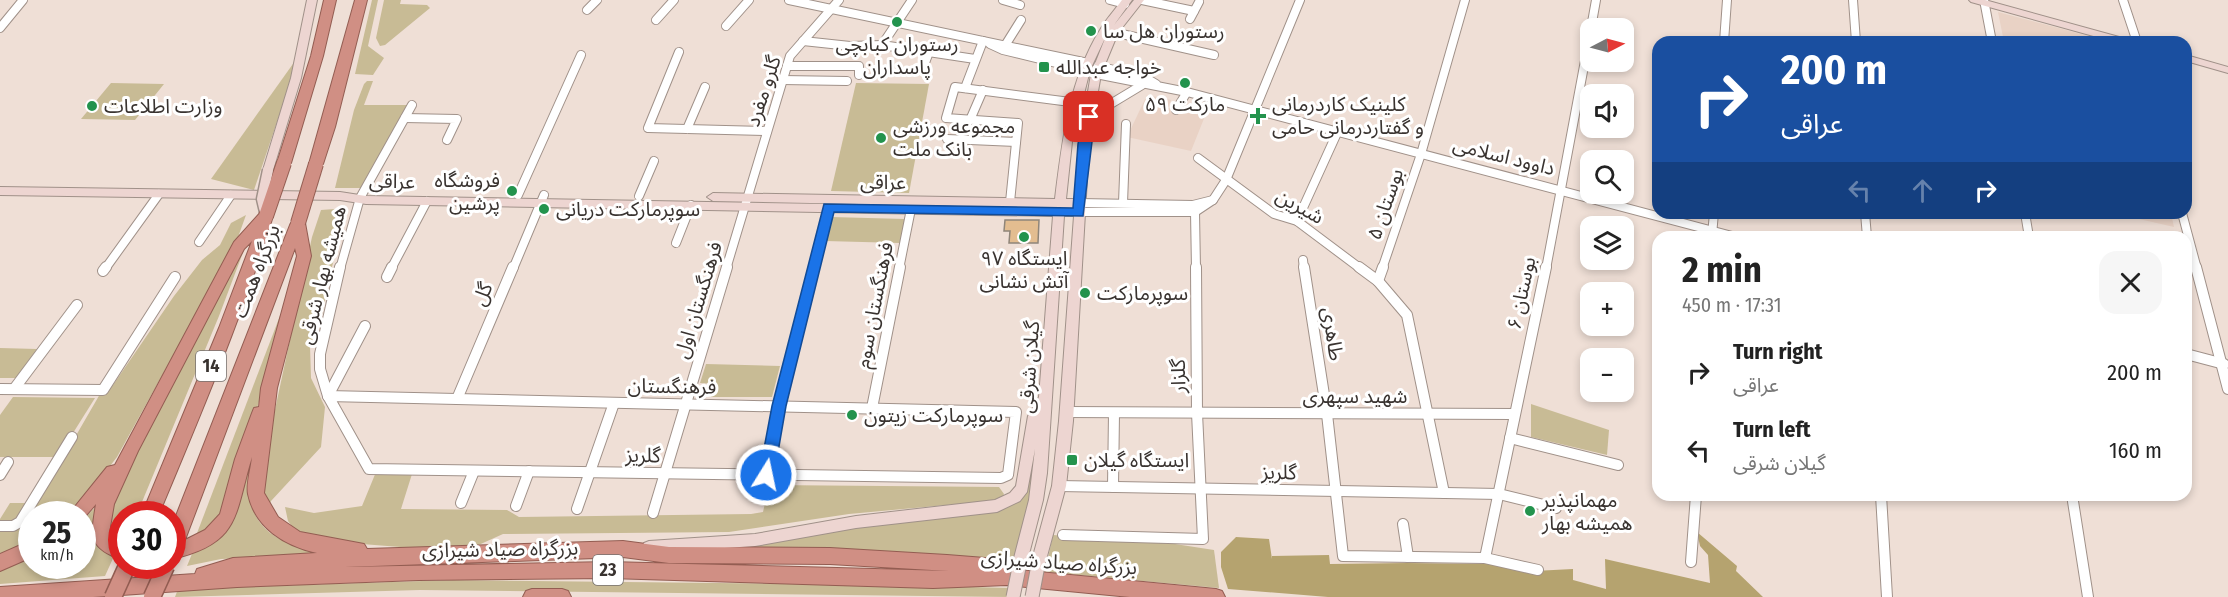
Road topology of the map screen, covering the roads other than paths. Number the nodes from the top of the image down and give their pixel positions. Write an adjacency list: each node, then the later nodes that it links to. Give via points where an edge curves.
1 (24, 0): 32 (street)
2 (312, 0): 102 (main road, bridge, via 296,78 263,184 261,207)
3 (330, 0): 102 (highway, بزرگراه همت / 14, bridge, via 317,56)
4 (361, 0): 106 (highway, بزرگراه همت / 14, bridge)
5 (597, 0): 26 (street)
6 (674, 0): 28 (street)
7 (749, 0): 31 (street)
8 (789, 0): 25 (street, داوود اسلامی)
9 (839, 0): 25 (street, گلرو مفرد)
10 (912, 0): 30 (street)
11 (1110, 0): 21 (street)
12 (1140, 0): 22 (street, via 1192,15); 33 (main road)
13 (1300, 0): 68 (street)
14 (1465, 0): 79 (street, بوستان ۵)
15 (1596, 0): 27 (street)
16 (1727, 0): 34 (street)
17 (1853, 0): 35 (street)
18 (1974, 0): 23 (main road)
19 (2123, 0): 38 (street)
20 (1002, 1): 24 (street)
21 (1126, 2): 53 (main road, via 1104,31)
22 (1199, 2)
23 (1985, 2): 36 (street); 37 (main road)
24 (1020, 5)
25 (832, 9): 30 (street, داوود اسلامی); 39 (street, گلرو مفرد)
26 (587, 10)
27 (1593, 18)
28 (656, 20)
29 (1021, 20): 41 (street)
30 (897, 22): 40 (street, داوود اسلامی); 42 (street)
31 (726, 26)
32 (0, 28)
33 (1113, 32): 47 (street); 53 (main road)
34 (1724, 36)
35 (1856, 36)
36 (1991, 36)
37 (2106, 36)
38 (2135, 36)
39 (803, 41): 43 (street); 50 (street, گلرو مفرد)
40 (983, 41): 41 (street, داوود اسلامی); 48 (street); 53 (street, داوود اسلامی, via 1002,50)
41 (1006, 44): 53 (street, داوود اسلامی)
42 (882, 45): 43 (street); 45 (street)
43 (850, 46): 51 (street)
44 (679, 52): 73 (street, via 648,128)
45 (929, 52): 48 (street); 52 (street)
46 (581, 55): 87 (street)
47 (1214, 55)
48 (975, 59): 62 (street)
49 (2192, 60): 54 (main road)
50 (787, 66): 51 (street); 57 (street, گلرو مفرد)
51 (847, 66): 56 (street, via 859,66)
52 (922, 68)
53 (1092, 68): 59 (street, داوود اسلامی); 60 (street, داوود اسلامی, via 1146,78); 65 (main road, گیلان شرقی); 69 (main road, گیلان شرقی)
54 (2228, 70)
55 (1583, 72): 83 (street, بوستان ۶)
56 (859, 75)
57 (782, 80): 58 (street); 74 (street, گلرو مفرد)
58 (847, 81)
59 (1142, 85): 60 (street, داوود اسلامی); 69 (street)
60 (1158, 85): 64 (street, داوود اسلامی)
61 (705, 87): 73 (street)
62 (965, 88): 63 (street); 71 (street, via 955,87 946,118)
63 (983, 90): 65 (street); 71 (street)
64 (1187, 92): 67 (street); 68 (street, داوود اسلامی)
65 (1077, 104): 97 (main road, گیلان شرقی, via 1067,142)
66 (412, 105): 70 (street, همیشه بهار شرقی)
67 (1176, 110)
68 (1255, 111): 75 (street, داوود اسلامی); 82 (street)
69 (1089, 117): 99 (main road, گیلان شرقی)
70 (405, 118): 77 (street, via 457,119); 88 (street, همیشه بهار شرقی)
71 (970, 120): 78 (street, via 1018,123)
72 (1126, 124): 95 (street)
73 (687, 129): 74 (street)
74 (767, 131): 93 (street, گلرو مفرد)
75 (1337, 133): 79 (street, داوود اسلامی); 105 (street)
76 (947, 139): 78 (street)
77 (447, 140)
78 (1016, 142): 94 (street)
79 (1421, 154): 83 (street, داوود اسلامی); 117 (street, بوستان ۵)
80 (1198, 158): 82 (street, شیرین)
81 (654, 161): 89 (street)
82 (1226, 180): 91 (street); 105 (street, شیرین, via 1275,214)
83 (1562, 190): 103 (street, داوود اسلامی); 140 (street, بوستان ۶)
84 (0, 191): 85 (main road, عراقی)
85 (159, 194): 86 (main road, عراقی); 114 (street)
86 (231, 195): 88 (main road, عراقی); 110 (street)
87 (518, 195): 88 (main road, عراقی); 90 (main road, عراقی)
88 (353, 196): 92 (main road, عراقی); 128 (street, همیشه بهار شرقی, via 320,354)
89 (639, 196): 90 (main road, عراقی); 93 (main road, عراقی)
90 (543, 199): 92 (main road, عراقی); 96 (main road, عراقی); 130 (street, گل)
91 (1213, 200): 95 (street, via 1193,205); 101 (street)
92 (427, 201): 116 (street)
93 (746, 202): 94 (main road, عراقی); 96 (main road, عراقی); 98 (main road, عراقی); 132 (street, فرهنگستان اول)
94 (1010, 202): 97 (main road, عراقی)
95 (1123, 203): 99 (street)
96 (691, 205): 111 (street)
97 (1060, 207): 99 (main road); 100 (main road, عراقی); 107 (main road, گیلان شرقی)
98 (829, 208): 100 (main road, عراقی); 133 (street)
99 (1079, 208): 101 (street); 108 (main road, گیلان شرقی)
100 (911, 209): 134 (street, فرهنگستان سوم)
101 (1195, 212): 137 (street, گلزار)
102 (266, 216): 143 (highway, via 240,246); 160 (highway, بزرگراه همت / 14, via 227,328)
103 (1652, 216)
104 (1661, 219): 109 (street, داوود اسلامی)
105 (1298, 221): 117 (street, شیرین)
106 (298, 223): 124 (highway, via 304,256); 169 (highway, بزرگراه همت / 14)
107 (1058, 228): 108 (main road); 119 (main road, گیلان شرقی)
108 (1078, 228): 120 (main road, گیلان شرقی)
109 (1702, 231)
110 (199, 242)
111 (676, 243)
112 (2192, 248): 123 (street)
113 (1303, 260): 138 (street, طاهری)
114 (103, 271)
115 (175, 277): 126 (street, via 103,390)
116 (387, 277)
117 (1378, 281): 139 (street, شیرین, via 1407,315)
118 (77, 305): 126 (street)
119 (1053, 311): 120 (main road); 129 (main road, گیلان شرقی)
120 (1073, 311): 135 (main road, گیلان شرقی)
121 (365, 326): 128 (street)
122 (2192, 356): 123 (street)
123 (2225, 365): 127 (street)
124 (269, 388): 174 (highway, via 225,523 207,540); 177 (highway, via 256,493 271,524 304,543)
125 (0, 389): 126 (street)
126 (14, 389)
127 (2228, 389)
128 (328, 396): 130 (street, فرهنگستان); 146 (street, گلریز, via 369,469)
129 (1047, 396): 175 (main road, via 1034,416 1022,488 1015,497 997,506 856,522 755,540); 192 (main road, گیلان شرقی, bridge, via 1038,487)
130 (457, 399): 131 (street, فرهنگستان)
131 (614, 403): 132 (street, فرهنگستان); 148 (street)
132 (685, 404): 133 (street, فرهنگستان); 149 (street, فرهنگستان اول)
133 (779, 406): 134 (street, فرهنگستان); 151 (street)
134 (872, 408): 152 (street, فرهنگستان, via 1016,412 1008,475)
135 (1067, 412): 136 (street, شهید سپهری); 153 (main road, گیلان شرقی)
136 (1114, 412): 137 (street, شهید سپهری); 154 (street)
137 (1197, 413): 138 (street, شهید سپهری); 155 (street, گلزار)
138 (1326, 414): 139 (street, شهید سپهری); 156 (street, طاهری)
139 (1428, 414): 140 (street, شهید سپهری); 157 (street)
140 (1514, 414): 142 (street, بوستان ۶)
141 (72, 437): 171 (street, via 20,522)
142 (1510, 438): 145 (street); 158 (street, بوستان ۶)
143 (131, 448): 159 (highway); 173 (highway, via 100,522 102,540)
144 (8, 462): 150 (street)
145 (1618, 465)
146 (474, 471): 147 (street, گلریز); 164 (street)
147 (529, 471): 148 (street, گلریز); 165 (street)
148 (589, 472): 149 (street, گلریز); 167 (street)
149 (664, 473): 151 (street, گلریز); 168 (street, فرهنگستان اول)
150 (0, 475)
151 (766, 475): 152 (street, گلریز)
152 (1001, 478)
153 (1059, 486): 154 (street, گلریز); 193 (main road, گیلان شرقی, bridge)
154 (1113, 487): 155 (street, گلریز)
155 (1200, 488): 156 (street, گلریز); 172 (street, گلزار, via 1203,539)
156 (1334, 491): 157 (street, گلریز); 178 (street, طاهری, via 1343,556)
157 (1444, 493): 158 (street, گلریز)
158 (1499, 494): 166 (street, گلریز); 179 (street, بوستان ۶)
159 (88, 501)
160 (156, 501)
161 (1696, 501): 180 (street)
162 (1881, 501): 195 (street)
163 (2073, 501): 196 (street)
164 (461, 503)
165 (516, 506)
166 (1556, 508)
167 (577, 509)
168 (653, 513)
169 (186, 518)
170 (1403, 524): 178 (street)
171 (0, 526)
172 (1063, 535)
173 (108, 545)
174 (186, 547)
175 (623, 549): 177 (highway); 183 (highway, via 669,555 819,556 947,563 985,566)
176 (18, 555): 181 (highway)
177 (403, 555): 186 (highway, via 233,566)
178 (1408, 557): 179 (street)
179 (1485, 558): 182 (street)
180 (1692, 562)
181 (0, 563)
182 (1538, 570)
183 (1007, 577): 186 (highway, بزرگراه صیاد شیرازی / 23, via 933,580 609,570 419,572); 194 (highway, بزرگراه صیاد شیرازی / 23)
184 (122, 579): 188 (highway, bridge)
185 (161, 579): 189 (highway, bridge)
186 (180, 582): 187 (highway, بزرگراه صیاد شیرازی / 23)
187 (0, 595)
188 (113, 597)
189 (153, 597)
190 (532, 597): 191 (highway)
191 (562, 597)
192 (1013, 597)
193 (1032, 597)
194 (1216, 597)
195 (1887, 597)
196 (2088, 597)

